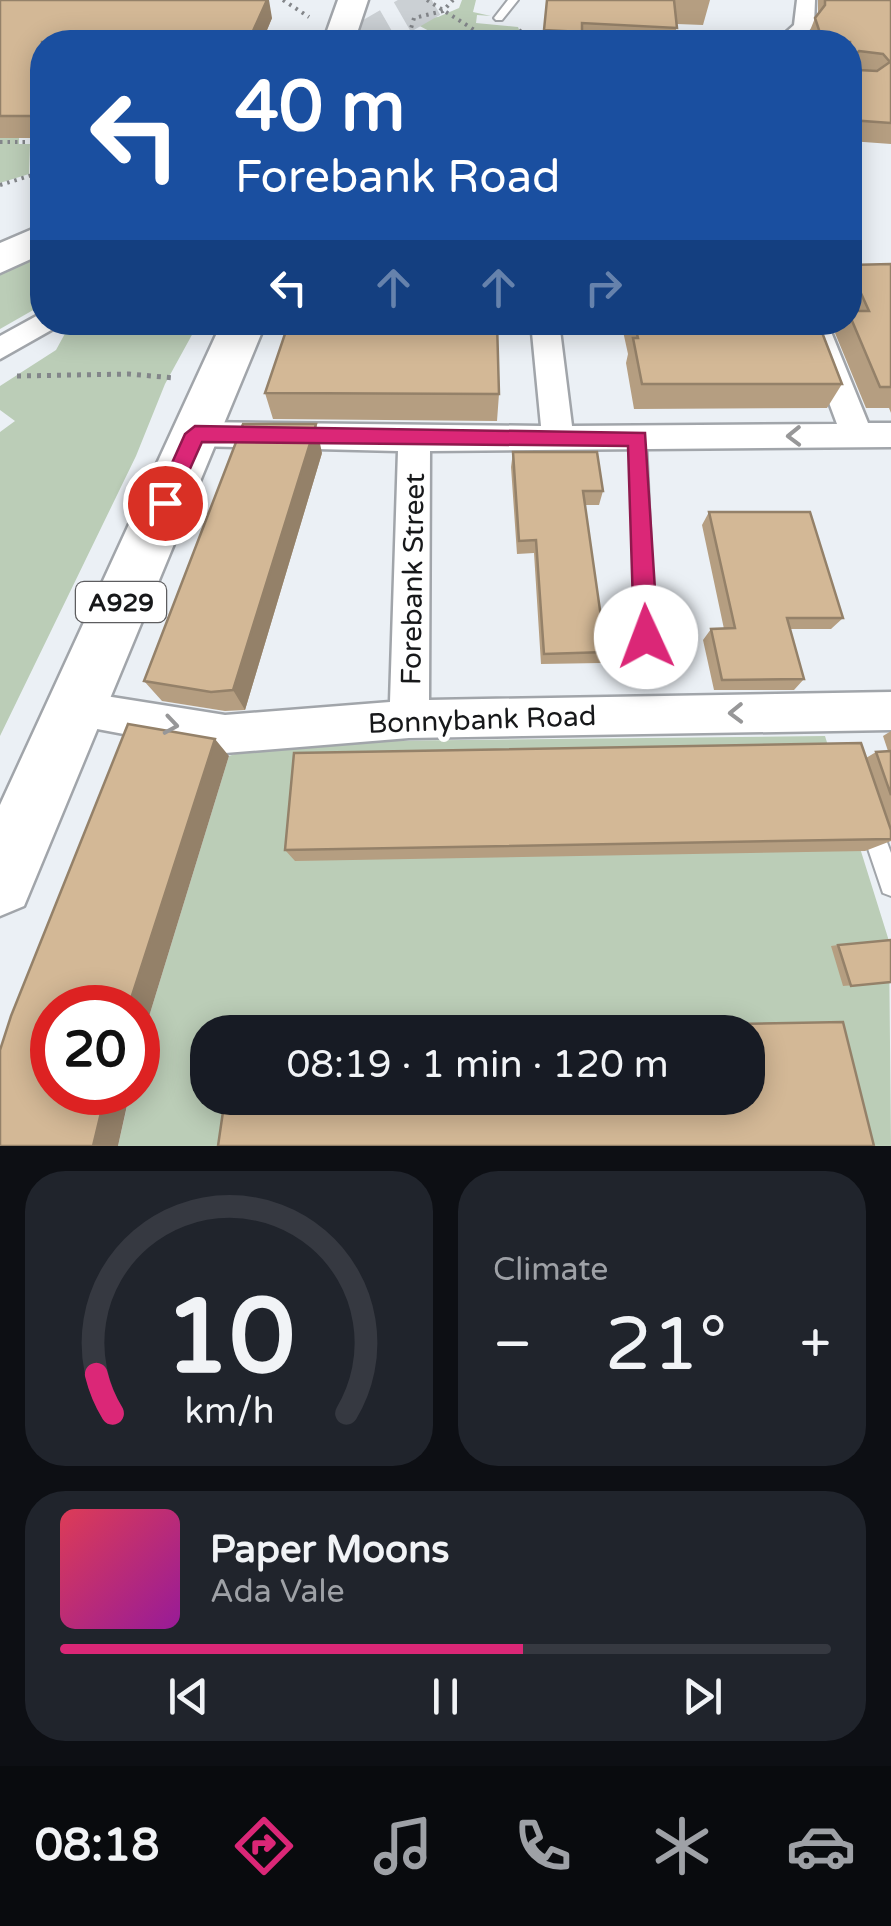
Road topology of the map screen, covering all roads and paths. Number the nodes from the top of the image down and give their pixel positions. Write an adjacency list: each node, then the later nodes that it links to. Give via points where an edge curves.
1 (291, 0): 7 (path)
2 (353, 0): 11 (main road)
3 (427, 0): 8 (path)
4 (453, 0): 8 (path)
5 (513, 0): 10 (lane)
6 (806, 0): 14 (street, via 809,14)
7 (282, 1): 9 (path)
8 (443, 11): 12 (path, via 414,18); 13 (path)
9 (306, 17)
10 (499, 18)
11 (342, 30)
12 (410, 30)
13 (475, 30)
14 (801, 30)
15 (30, 140): 16 (path)
16 (0, 142)
17 (2, 185): 18 (path)
18 (30, 185)
19 (30, 196): 20 (main road)
20 (0, 229)
21 (30, 244): 22 (main road)
22 (0, 260)
23 (30, 334): 27 (street)
24 (238, 335): 29 (main road, A929)
25 (546, 335): 33 (street)
26 (818, 335): 30 (street)
27 (5, 360): 28 (path, via 18,376)
28 (180, 378)
29 (195, 434): 32 (street); 36 (main road, A929)
30 (857, 435): 31 (street); 34 (street, one-way to 34)
31 (891, 435)
32 (414, 438): 33 (street); 38 (street, Forebank Street)
33 (558, 438): 34 (street)
34 (638, 438): 35 (lane)
35 (646, 637)
36 (74, 709): 38 (street, Bonnybank Road, one-way to 38, via 225,734); 40 (main road, A929)
37 (891, 710): 38 (street, Bonnybank Road, one-way to 38, via 838,725)
38 (409, 719)
39 (867, 812): 41 (lane)
40 (0, 882)
41 (891, 885)

